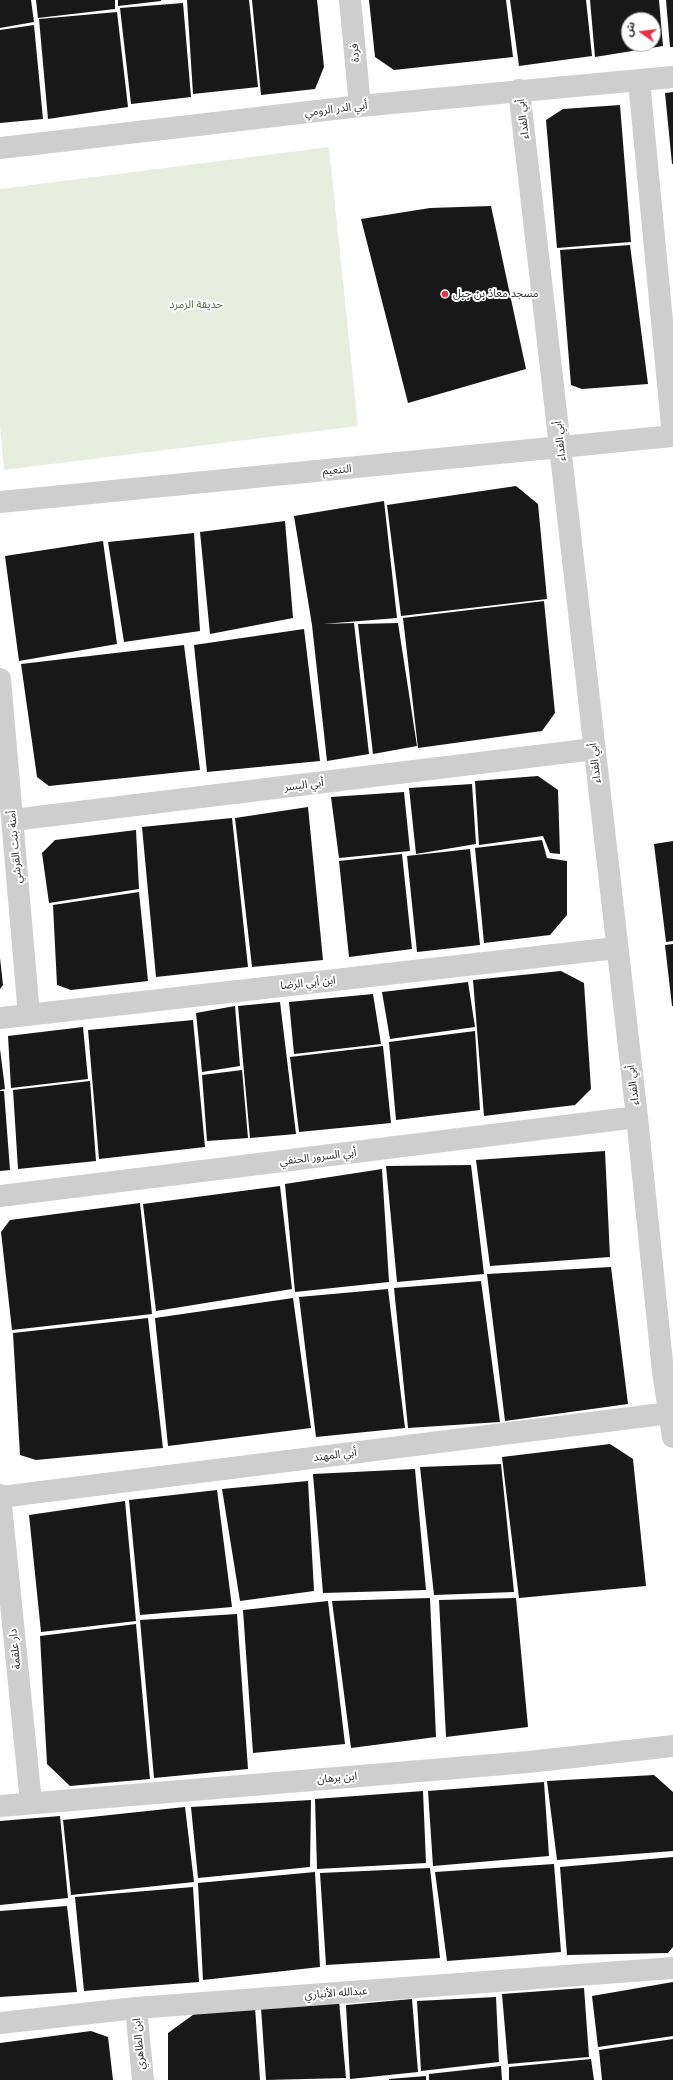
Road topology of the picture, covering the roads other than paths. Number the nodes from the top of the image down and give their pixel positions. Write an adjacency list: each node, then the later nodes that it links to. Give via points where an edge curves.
1 (350, 0): 5 (street, فردة)
2 (673, 77): 3 (street, أبي الدر الرومي)
3 (639, 81): 4 (street, أبي الدر الرومي); 7 (street)
4 (519, 90): 5 (street, أبي الدر الرومي); 8 (street, أبي الفداء)
5 (360, 106): 6 (street, أبي الدر الرومي)
6 (0, 148)
7 (673, 436): 8 (street, التنعيم)
8 (561, 448): 9 (street, التنعيم); 11 (street, أبي الفداء)
9 (0, 502)
10 (0, 679): 12 (street, أمنة بنت القرشي)
11 (594, 749): 12 (street, أبي اليسر); 13 (street, أبي الفداء)
12 (13, 820): 14 (street, أمنة بنت القرشي)
13 (616, 948): 14 (street, ابن أبي الرضا); 16 (street, أبي الفداء)
14 (29, 1015): 15 (street, ابن أبي الرضا)
15 (0, 1018)
16 (637, 1117): 17 (street, أبي السرور الحنفي); 18 (street, أبي الفداء)
17 (0, 1196)
18 (668, 1371): 19 (street, أبي الفداء)
19 (670, 1414): 20 (street, أبي الفداء); 21 (street, أبي المهند)
20 (673, 1437)
21 (0, 1496): 23 (street, دار علقمة)
22 (673, 1746): 23 (street, ابن برهان, via 504,1764)
23 (31, 1802): 24 (street, ابن برهان)
24 (0, 1806)
25 (673, 1968): 26 (street, عبدالله الأنباري)
26 (136, 2008): 27 (street, عبدالله الأنباري); 28 (street, ابن الطاهري)
27 (0, 2023)
28 (142, 2080)

